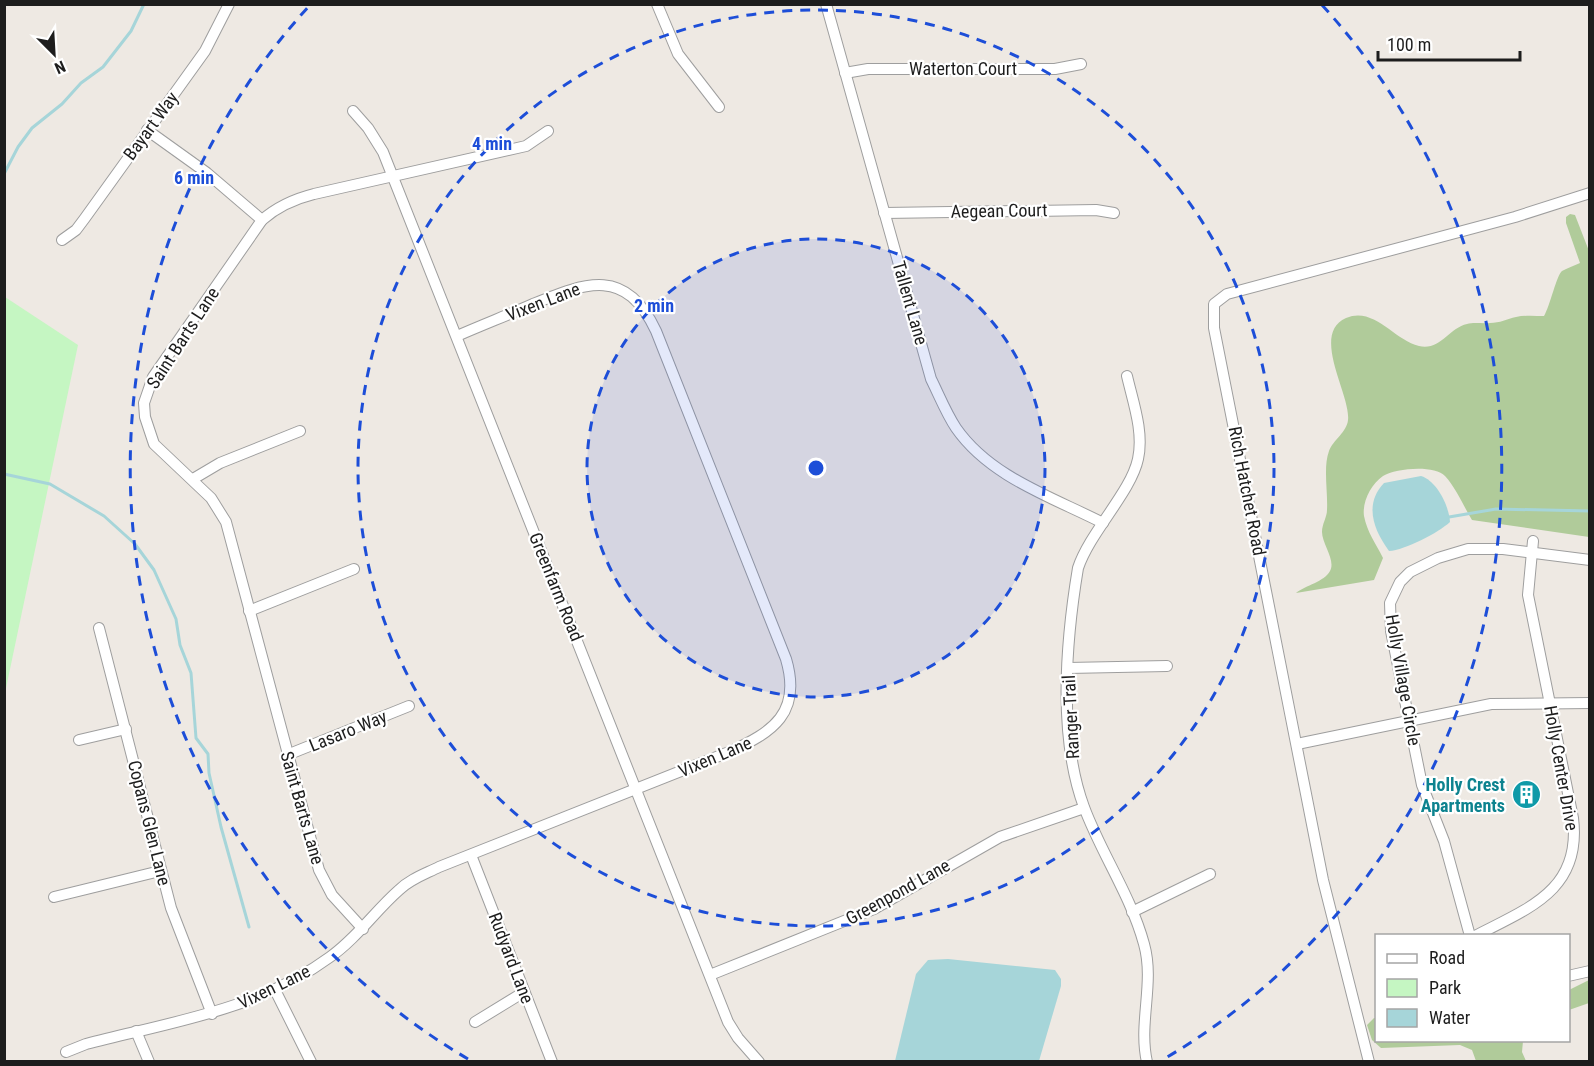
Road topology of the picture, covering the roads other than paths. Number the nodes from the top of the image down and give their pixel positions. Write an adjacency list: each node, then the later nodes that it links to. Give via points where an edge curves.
1 (229, 4): 8 (street, Bayart Way, via 205,51)
2 (657, 4): 6 (street, via 678,54)
3 (826, 4): 5 (street, Tallent Lane)
4 (1081, 64): 5 (street, Waterton Court, via 1055,69 868,69)
5 (845, 73): 12 (street, Tallent Lane)
6 (718, 107)
7 (353, 111): 10 (street, Greenfarm Road, via 377,142)
8 (147, 130): 14 (street, via 207,173); 15 (street, Bayart Way, via 86,219)
9 (548, 130): 10 (street, Saint Barts Lane, via 526,146)
10 (393, 177): 14 (street, Saint Barts Lane, via 295,199); 16 (street, Greenfarm Road)
11 (1590, 194): 34 (street, Rich Hatchet Road, via 1227,294 1214,304 1214,328)
12 (884, 213): 13 (street, Aegean Court); 20 (street, Tallent Lane, via 931,378 956,429 983,459)
13 (1114, 213)
14 (262, 220): 19 (street, Saint Barts Lane, via 146,391 145,417 154,444)
15 (62, 240)
16 (457, 336): 36 (street, Greenfarm Road); 36 (street, Vixen Lane, via 585,285 612,286 633,298 656,331 753,575 789,669 790,697 783,714 757,740)
17 (1127, 376): 20 (street, Ranger Trail, via 1138,426 1138,458)
18 (300, 431): 19 (street, via 220,463)
19 (193, 479): 24 (street, Saint Barts Lane, via 226,522)
20 (1102, 523): 27 (street, Ranger Trail, via 1078,568)
21 (1532, 547): 22 (street, Holly Village Circle); 28 (street, Holly Center Drive, via 1528,595); 31 (street, Holly Village Circle, via 1461,550 1422,564 1400,582 1390,603 1390,616)
22 (1590, 560)
23 (354, 569): 24 (street)
24 (249, 611): 35 (street, Saint Barts Lane)
25 (99, 628): 32 (street, Copans Glen Lane)
26 (1167, 666): 27 (street)
27 (1068, 668): 37 (street, Ranger Trail, via 1071,747)
28 (1549, 701): 29 (street); 31 (street, via 1491,704); 45 (street, Holly Center Drive, via 1573,818 1569,863 1556,886 1542,900)
29 (1590, 703)
30 (409, 706): 35 (street, Lasaro Way)
31 (1409, 720): 34 (street); 44 (street, Holly Village Circle, via 1422,785 1446,848)
32 (126, 729): 33 (street); 39 (street, Copans Glen Lane)
33 (79, 740)
34 (1298, 744): 60 (street, Rich Hatchet Road, via 1335,935)
35 (287, 755): 43 (street, Saint Barts Lane, via 325,884)
36 (636, 789): 38 (street, Vixen Lane); 47 (street, Greenfarm Road)
37 (1084, 808): 42 (street, Ranger Trail); 47 (street, Greenpond Lane, via 1000,837 874,909)
38 (471, 855): 43 (street, Vixen Lane, via 410,881); 50 (street, Rudyard Lane)
39 (160, 871): 41 (street); 51 (street, Copans Glen Lane, via 179,933)
40 (1210, 874): 42 (street)
41 (54, 897)
42 (1132, 912): 59 (street, Ranger Trail, via 1148,963 1144,1028)
43 (363, 929): 49 (street, Vixen Lane, via 330,957)
44 (1469, 934)
45 (1479, 934)
46 (1590, 971): 48 (street)
47 (710, 975): 58 (street, Greenfarm Road, via 728,1022)
48 (1570, 976)
49 (275, 990): 51 (street, Vixen Lane); 56 (street)
50 (524, 992): 52 (street); 57 (street, Rudyard Lane)
51 (212, 1014): 53 (street, Vixen Lane)
52 (475, 1022)
53 (136, 1031): 54 (street, Vixen Lane); 55 (street)
54 (66, 1052)
55 (149, 1062)
56 (311, 1062)
57 (552, 1062)
58 (759, 1062)
59 (1147, 1062)
60 (1369, 1062)

